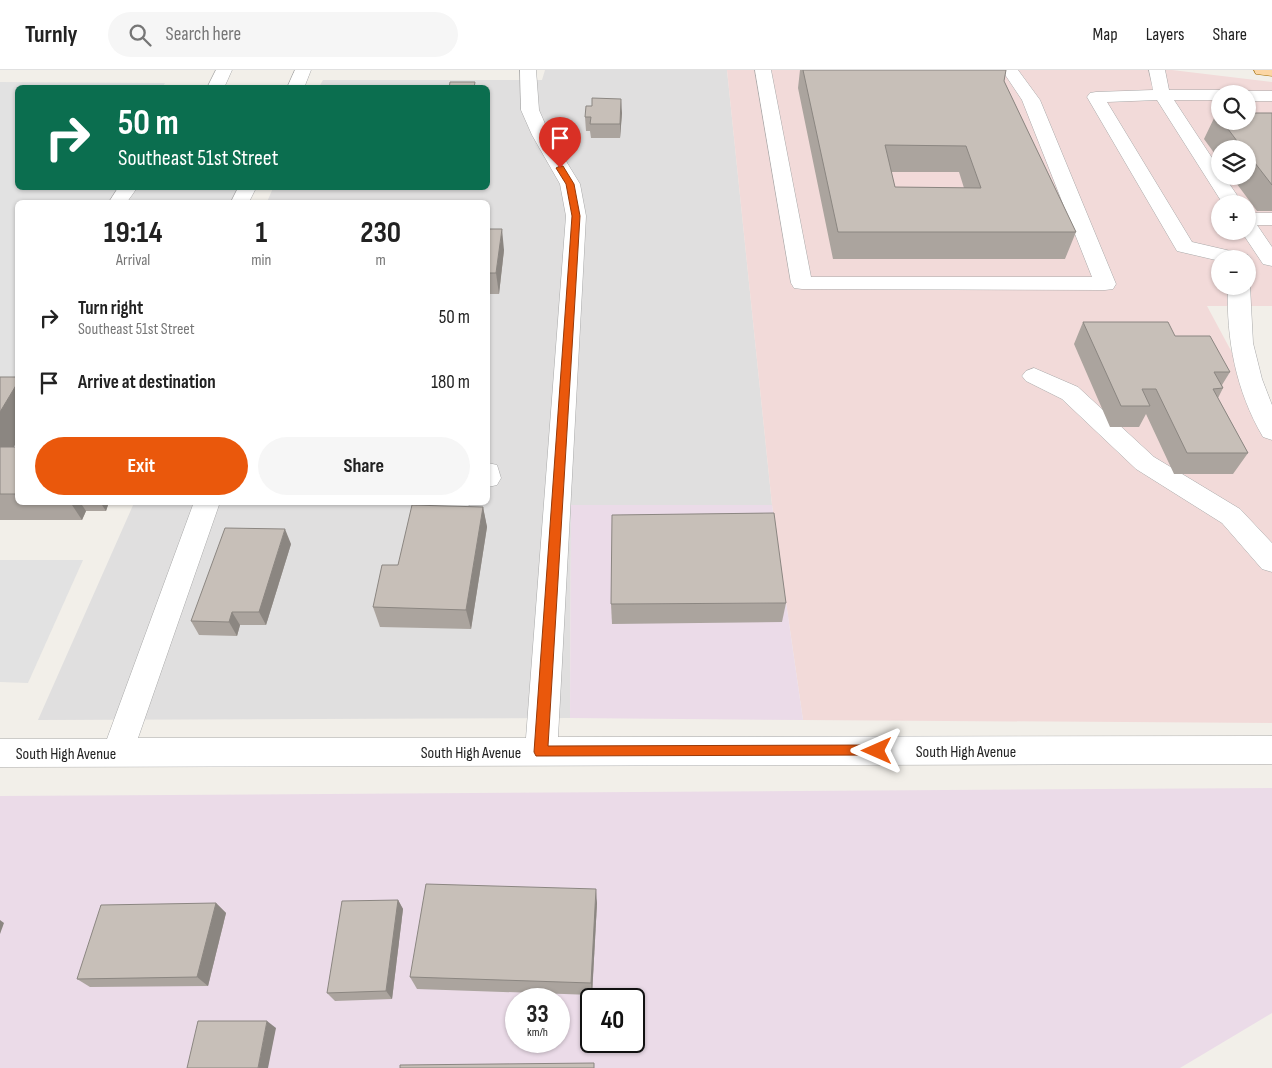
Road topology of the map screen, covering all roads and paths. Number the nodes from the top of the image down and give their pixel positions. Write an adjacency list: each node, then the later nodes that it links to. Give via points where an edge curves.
1 (224, 70): 9 (street)
2 (303, 70): 10 (street)
3 (528, 70): 33 (street, via 530,110 570,184 576,216)
4 (763, 70): 5 (street, via 802,283 1105,284 1031,100)
5 (1010, 70)
6 (1157, 70): 11 (street)
7 (1262, 70): 8 (main road)
8 (1272, 71)
9 (216, 85)
10 (297, 85)
11 (1162, 95): 12 (street); 15 (street); 21 (street, via 1096,97 1184,247)
12 (1211, 95)
13 (1256, 96): 14 (street)
14 (1272, 96)
15 (1183, 126): 16 (street); 17 (street)
16 (1203, 126)
17 (1227, 195)
18 (1256, 219): 19 (street)
19 (1272, 219)
20 (1256, 238): 23 (street)
21 (1211, 253)
22 (1256, 260): 23 (street)
23 (1271, 260)
24 (1239, 295): 26 (street, via 1240,343 1259,406)
25 (1034, 376): 30 (street, via 1070,394 1145,463 1231,516)
26 (1272, 430)
27 (206, 505): 32 (street)
28 (442, 505): 29 (street)
29 (454, 505)
30 (1272, 560)
31 (1272, 750): 33 (street, South High Avenue)
32 (118, 752): 33 (street, South High Avenue); 34 (street, South High Avenue)
33 (541, 752)
34 (0, 753)

